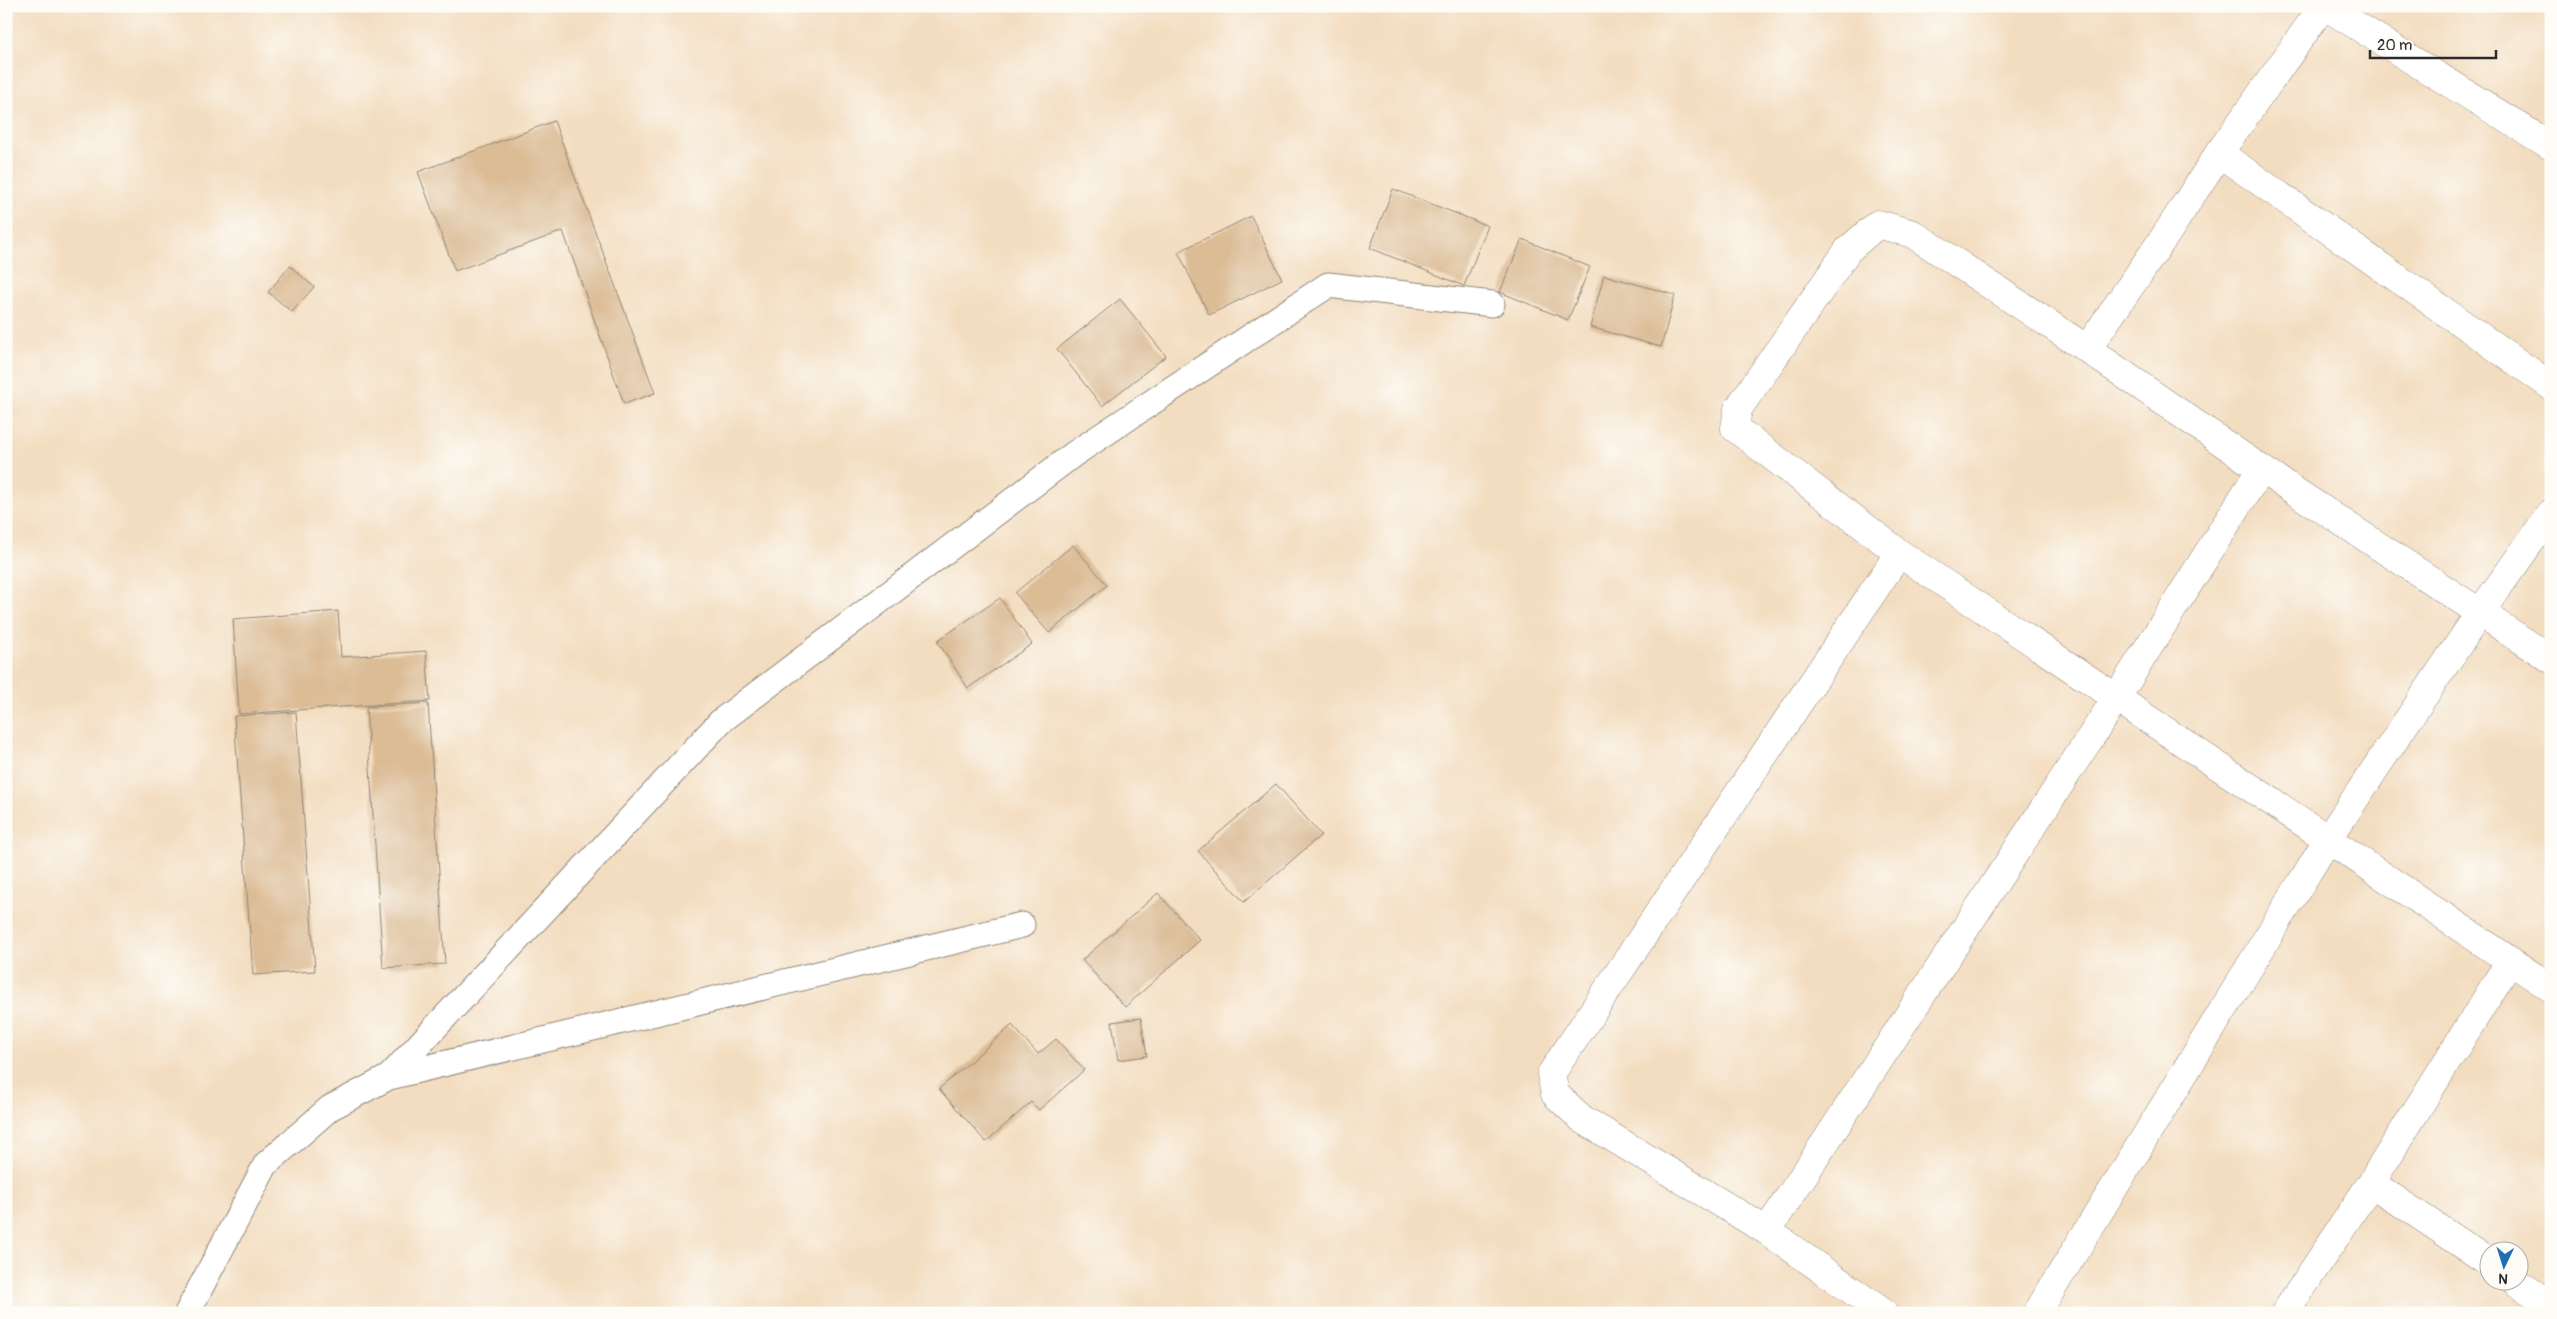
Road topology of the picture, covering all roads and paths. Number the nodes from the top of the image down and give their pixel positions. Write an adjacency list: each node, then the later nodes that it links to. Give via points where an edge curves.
1 (2324, 6): 2 (street); 3 (street)
2 (2551, 146)
3 (2219, 152): 5 (street); 6 (street)
4 (1492, 304): 17 (lane, via 1328,285 1074,454 721,721)
5 (2087, 349): 7 (street); 9 (street, via 1913,234 1878,224 1848,250 1738,409 1734,428)
6 (2551, 386)
7 (2261, 469): 10 (street); 12 (street)
8 (2551, 513): 10 (street)
9 (1899, 553): 12 (street); 19 (street, via 1551,1074 1555,1094 1582,1119)
10 (2479, 614): 11 (street); 13 (street)
11 (2551, 659)
12 (2117, 697): 13 (street); 19 (street)
13 (2328, 839): 15 (street); 25 (street)
14 (1022, 924): 17 (lane)
15 (2510, 961): 16 (street); 18 (street)
16 (2551, 988)
17 (389, 1078): 23 (lane, via 330,1108 266,1164)
18 (2371, 1183): 20 (street); 26 (street)
19 (1767, 1231): 24 (street)
20 (2480, 1257)
21 (2530, 1291): 22 (street)
22 (2551, 1305)
23 (187, 1313)
24 (1884, 1313)
25 (2037, 1313)
26 (2285, 1313)

